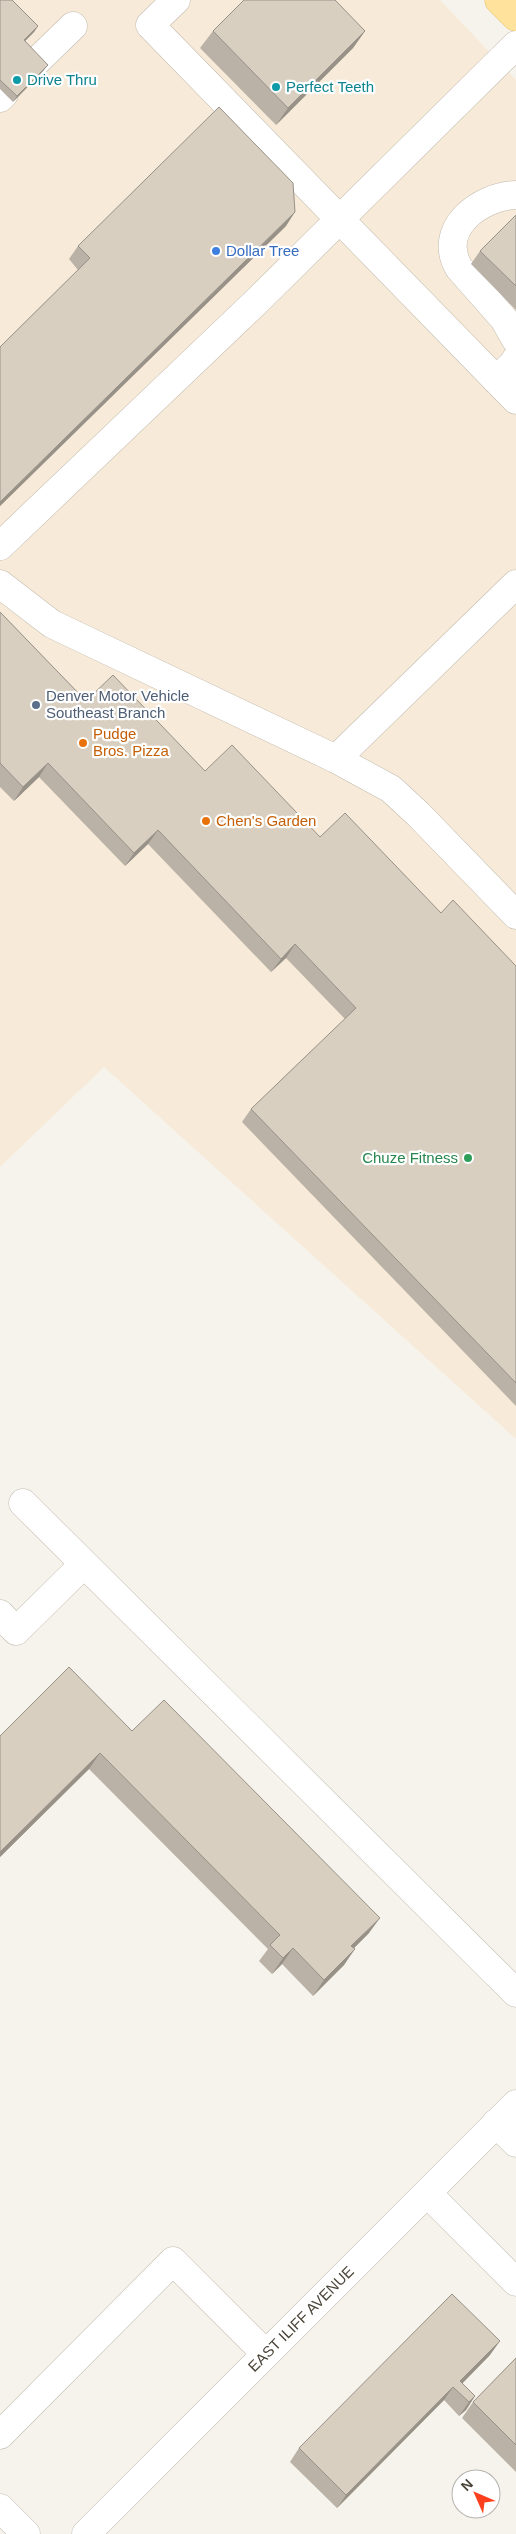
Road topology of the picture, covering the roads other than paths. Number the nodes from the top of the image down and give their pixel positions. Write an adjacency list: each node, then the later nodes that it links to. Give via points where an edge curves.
1 (176, 0): 8 (street, via 150,25)
2 (499, 0): 3 (main road)
3 (516, 17)
4 (73, 26): 6 (street)
5 (516, 46): 8 (street)
6 (36, 62)
7 (516, 195): 9 (street, via 487,201 465,217 455,231 452,250 459,268 504,319)
8 (340, 219): 11 (street); 13 (street)
9 (516, 340)
10 (516, 359): 11 (street)
11 (496, 380): 12 (street)
12 (516, 400)
13 (0, 546)
14 (0, 584): 16 (street, via 52,624)
15 (516, 584): 16 (street)
16 (336, 759): 17 (street, via 376,780 403,800)
17 (516, 915)
18 (23, 1503): 19 (street)
19 (84, 1564): 20 (street, via 16,1631); 21 (street)
20 (0, 1614)
21 (516, 1993)
22 (516, 2104): 23 (street, EAST ILIFF AVENUE)
23 (496, 2123): 24 (street); 25 (street, EAST ILIFF AVENUE)
24 (516, 2144)
25 (427, 2193): 26 (street); 27 (street, EAST ILIFF AVENUE)
26 (516, 2282)
27 (266, 2354): 28 (street, via 173,2261); 31 (street, EAST ILIFF AVENUE)
28 (0, 2435)
29 (0, 2508): 30 (street)
30 (26, 2534)
31 (86, 2534)

